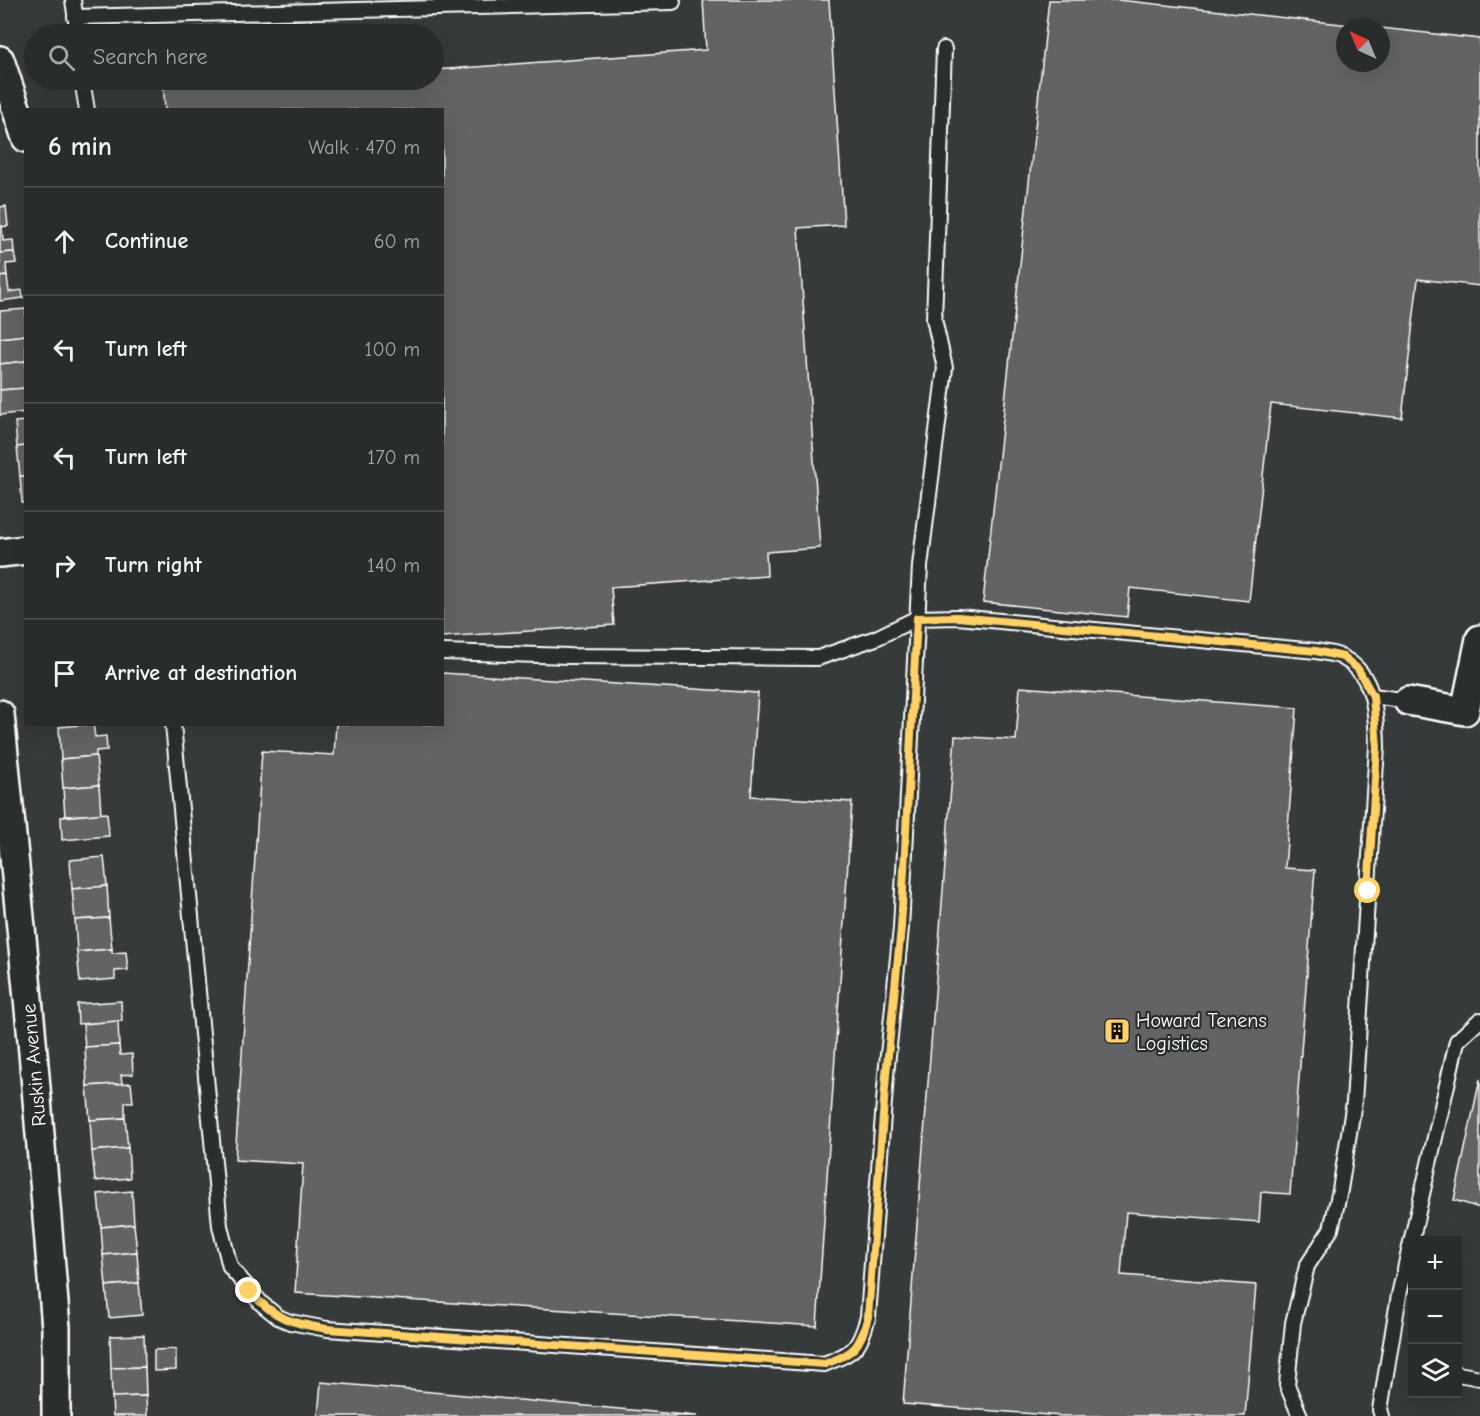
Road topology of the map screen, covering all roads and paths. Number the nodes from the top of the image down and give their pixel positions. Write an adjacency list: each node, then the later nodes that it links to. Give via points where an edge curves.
1 (73, 0): 3 (lane)
2 (673, 2): 3 (lane)
3 (75, 17): 4 (lane)
4 (76, 24)
5 (944, 49): 12 (lane, via 934,319 945,368)
6 (0, 60): 9 (street)
7 (84, 90): 8 (lane)
8 (87, 108)
9 (24, 132)
10 (24, 550): 11 (street)
11 (0, 553)
12 (917, 618): 14 (lane, via 876,638 818,658); 15 (lane, via 958,617 1316,651 1343,657 1358,669); 19 (lane, via 901,928 868,1317 853,1351 825,1364 327,1329 290,1322 262,1304 230,1267 220,1226)
13 (1480, 639): 17 (street)
14 (444, 652)
15 (1373, 696): 16 (lane); 25 (lane, via 1377,747 1354,1102 1331,1229 1307,1266 1293,1323 1287,1385)
16 (1407, 701): 17 (street)
17 (1472, 713)
18 (0, 719): 24 (street, Ruskin Avenue, via 56,1328)
19 (173, 726)
20 (1480, 1020): 21 (lane, via 1457,1041)
21 (1406, 1296): 26 (lane, via 1395,1322)
22 (1462, 1375): 23 (lane)
23 (1480, 1378)
24 (56, 1416)
25 (1300, 1416)
26 (1382, 1416)

